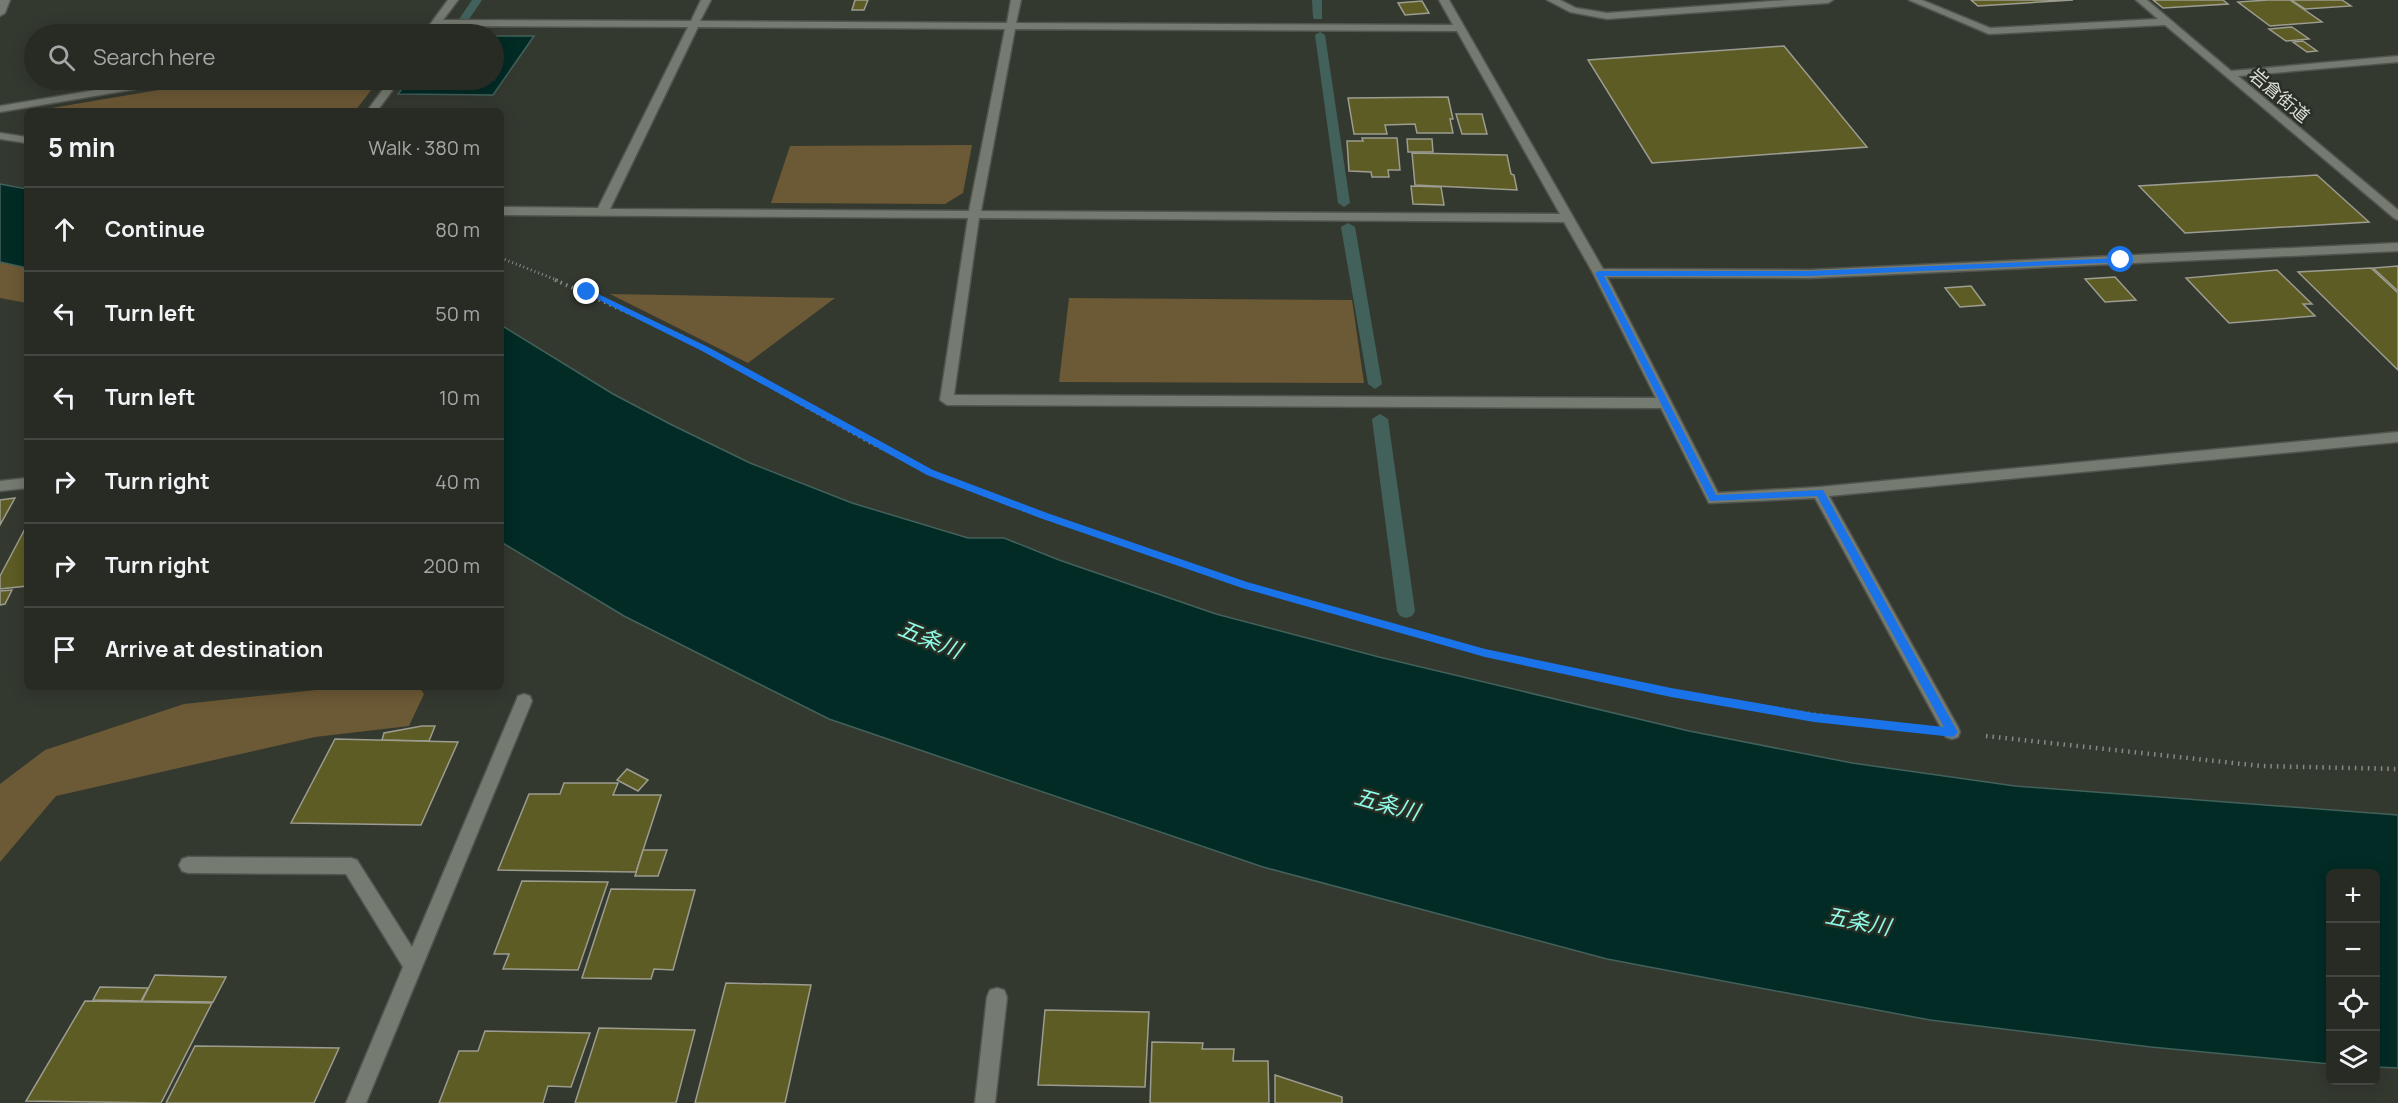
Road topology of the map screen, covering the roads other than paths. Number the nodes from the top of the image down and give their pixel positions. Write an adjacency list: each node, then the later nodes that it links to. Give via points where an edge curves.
1 (5, 0): 10 (street)
2 (453, 0): 12 (street)
3 (706, 0): 13 (street)
4 (1016, 0): 14 (street)
5 (1443, 0): 15 (street)
6 (1552, 0): 7 (street, via 1573,10 1606,16)
7 (1828, 0)
8 (1914, 0): 11 (street, via 1989,31)
9 (2141, 0): 11 (street, 岩倉街道)
10 (0, 13)
11 (2167, 22): 17 (street, 岩倉街道)
12 (437, 23): 13 (street)
13 (694, 24): 14 (street); 25 (street)
14 (1012, 26): 15 (street); 26 (street)
15 (1458, 28): 28 (street)
16 (2398, 59): 17 (street)
17 (2229, 74): 27 (street, 岩倉街道)
18 (112, 90): 21 (street)
19 (388, 90): 20 (street)
20 (374, 108)
21 (0, 109)
22 (0, 136): 23 (street)
23 (24, 140)
24 (504, 211): 25 (street)
25 (602, 212): 26 (street)
26 (974, 215): 28 (street); 31 (street, via 947,400)
27 (2398, 216)
28 (1566, 218): 30 (street)
29 (2398, 247): 30 (street, via 1809,274)
30 (1599, 273): 31 (street)
31 (1667, 403): 35 (street, via 1714,499)
32 (2398, 437): 35 (street)
33 (24, 483): 34 (street)
34 (0, 486)
35 (1819, 492): 37 (street)
36 (524, 701): 39 (street)
37 (1953, 732)
38 (188, 865): 39 (street, via 351,866)
39 (413, 966): 41 (street)
40 (997, 996): 42 (street)
41 (356, 1103)
42 (985, 1103)

